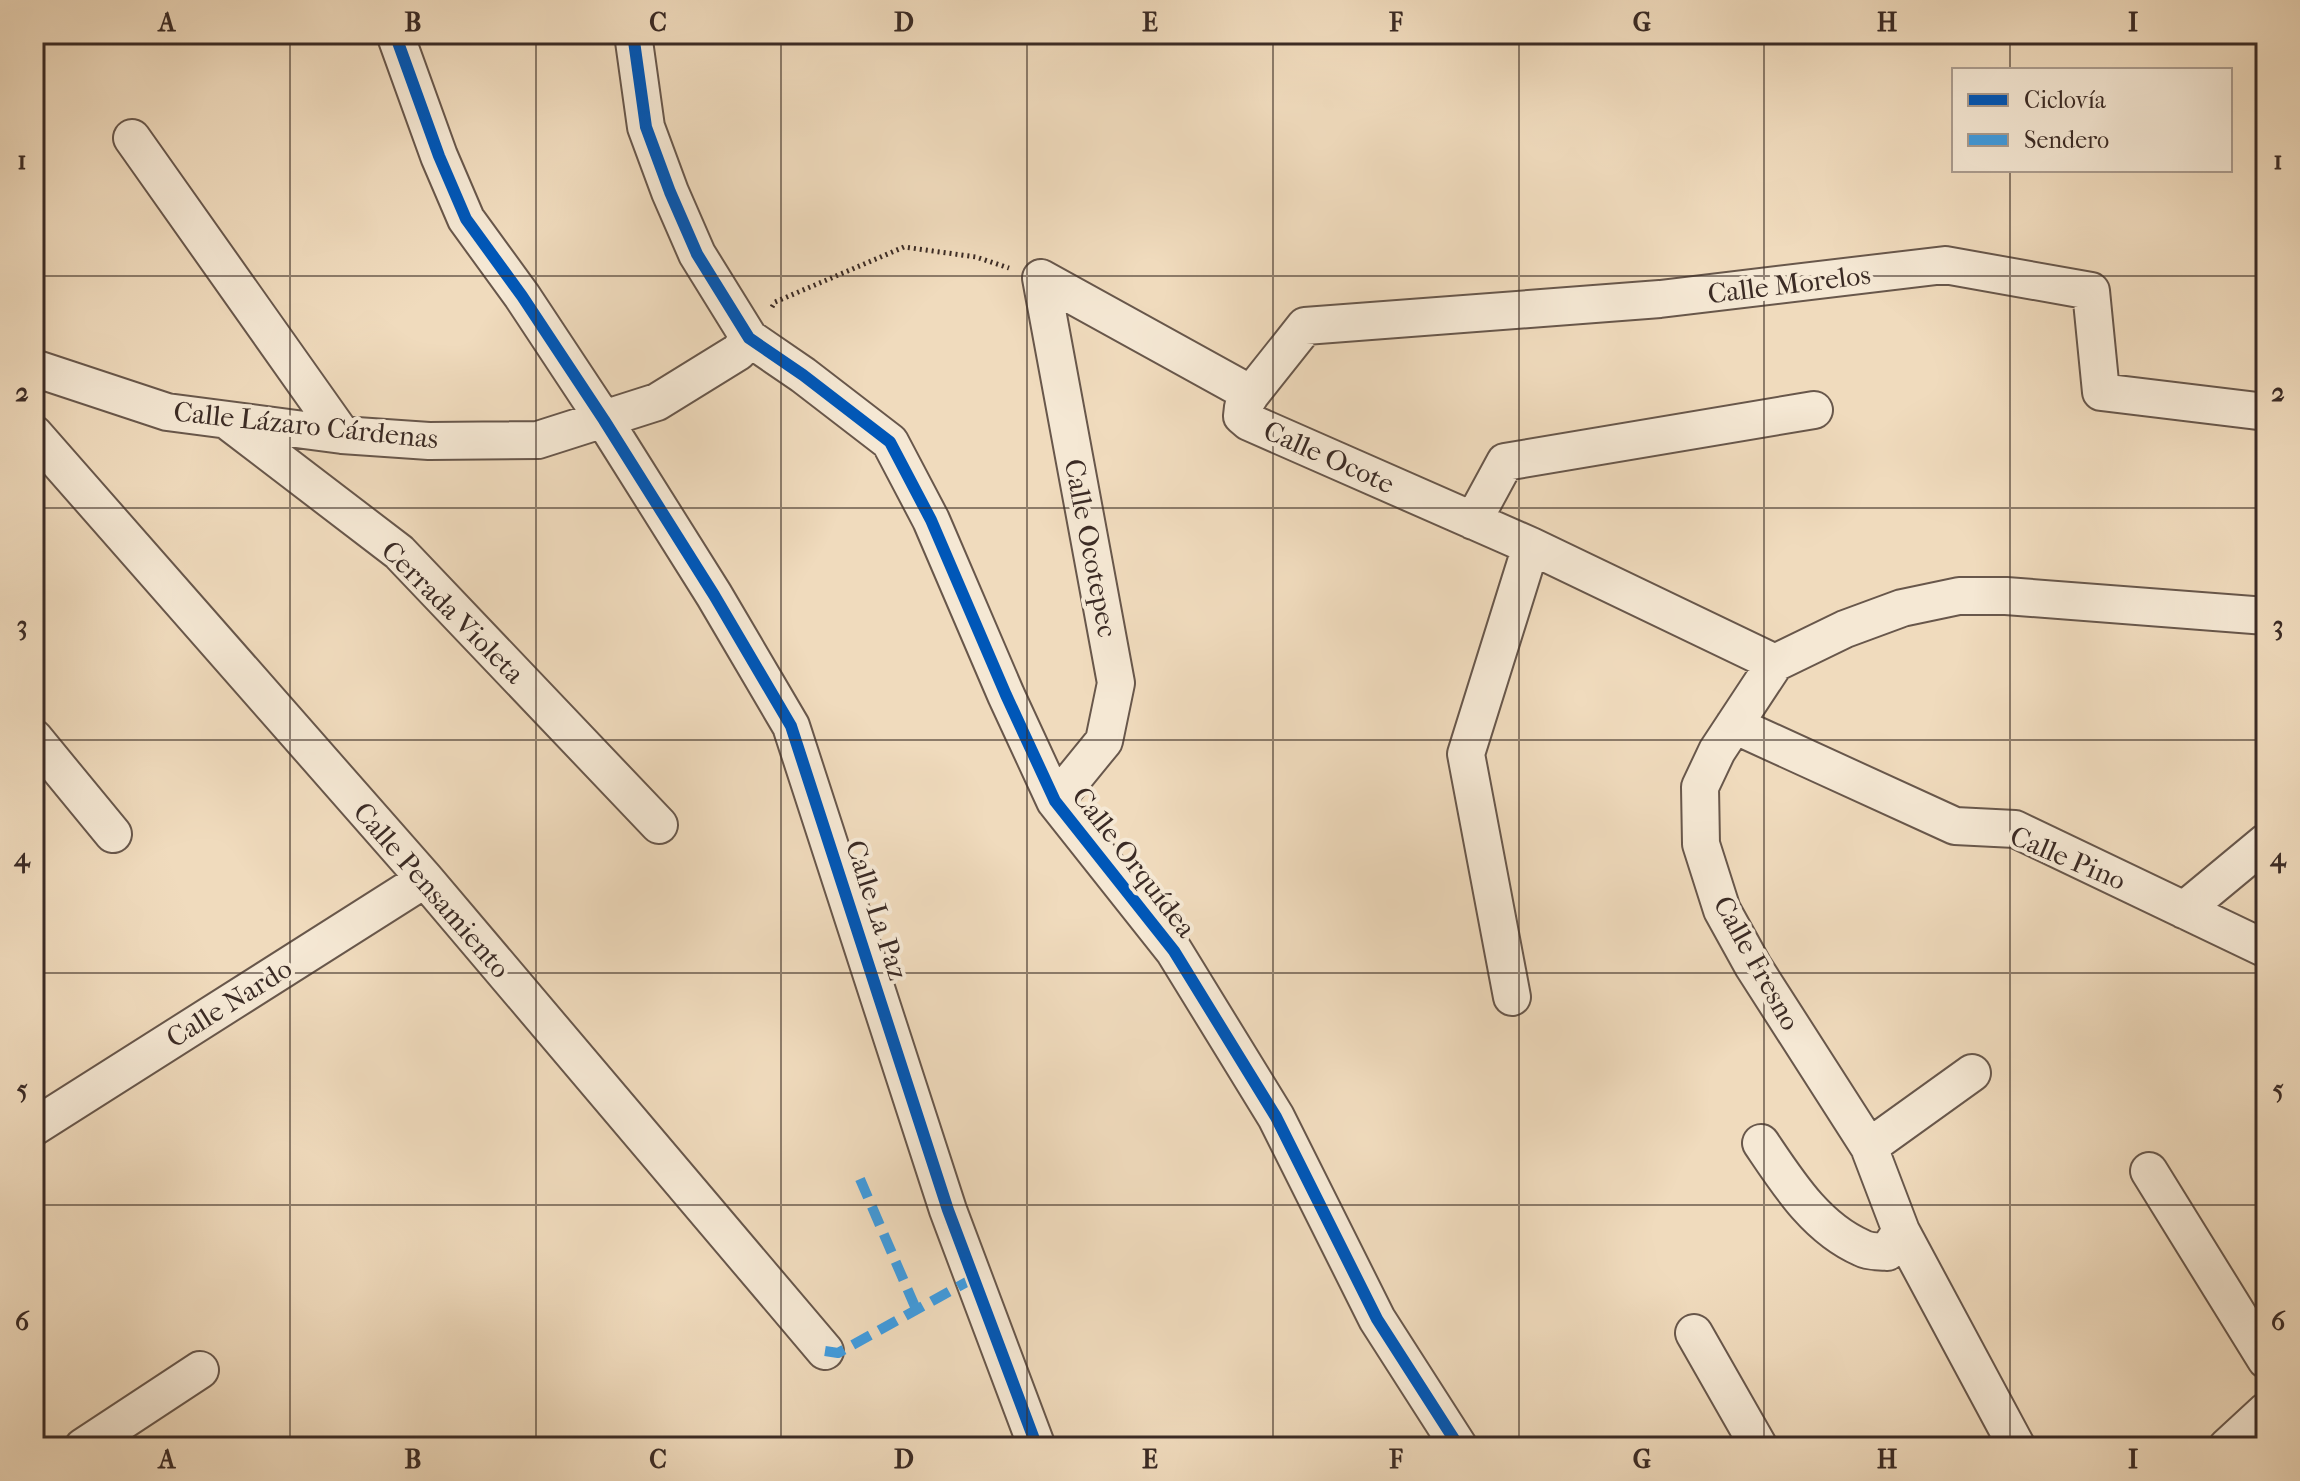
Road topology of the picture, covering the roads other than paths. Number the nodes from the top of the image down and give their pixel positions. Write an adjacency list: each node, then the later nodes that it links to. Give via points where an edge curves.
1 (395, 34): 10 (street, Calle La Paz, via 466,219)
2 (633, 34): 5 (street, via 646,127 697,254)
3 (132, 138): 13 (street)
4 (1041, 278): 7 (street, Calle Ocote); 20 (street, Calle Ocotepec, via 1116,683 1104,741)
5 (744, 345): 10 (street, Calle Lázaro Cárdenas, via 657,402); 20 (street, Calle Orquídea, via 803,375 890,442 931,520)
6 (34, 368): 11 (street, Calle Lázaro Cárdenas, via 167,412)
7 (1251, 394): 9 (street, Calle Morelos, via 1305,326 1660,299 1945,265 2091,291 2101,392); 14 (street, Calle Ocote, via 1242,416 1249,422)
8 (1814, 410): 14 (street, via 1505,462)
9 (2266, 412)
10 (604, 420): 13 (street, Calle Lázaro Cárdenas, via 538,440); 40 (street, Calle La Paz, via 791,726 948,1210)
11 (227, 421): 13 (street, Calle Lázaro Cárdenas); 21 (street, Cerrada Violeta, via 399,552)
12 (34, 434): 24 (street, Calle Pensamiento)
13 (342, 435)
14 (1473, 521): 15 (street, Calle Ocote)
15 (1531, 546): 17 (street, Calle Ocote); 27 (street, via 1466,754)
16 (2266, 616): 17 (street, via 1959,596 1902,608)
17 (1775, 663): 18 (street, Calle Fresno)
18 (1734, 725): 25 (street, Calle Pino, via 1955,826 2015,829); 31 (street, Calle Fresno, via 1700,787 1701,844 1722,910)
19 (34, 738): 22 (street)
20 (1055, 801): 41 (street, Calle Orquídea, via 1174,951 1276,1117 1377,1319)
21 (659, 825)
22 (113, 834)
23 (2266, 842): 25 (street)
24 (425, 879): 29 (street, Calle Nardo); 35 (street, Calle Pensamiento)
25 (2184, 910): 26 (street, Calle Pino)
26 (2266, 949)
27 (1512, 997)
28 (1972, 1073): 31 (street)
29 (34, 1127)
30 (1761, 1143): 33 (street, via 1793,1190 1830,1229 1864,1250 1887,1252)
31 (1869, 1147): 33 (street, Calle Fresno)
32 (2149, 1171): 36 (street)
33 (1901, 1231): 43 (street, Calle Fresno)
34 (1694, 1333): 42 (street)
35 (825, 1351)
36 (2266, 1360)
37 (200, 1370): 39 (street)
38 (2266, 1411): 44 (street)
39 (83, 1447)
40 (1037, 1447)
41 (1459, 1447)
42 (1759, 1447)
43 (2017, 1447)
44 (2227, 1447)

